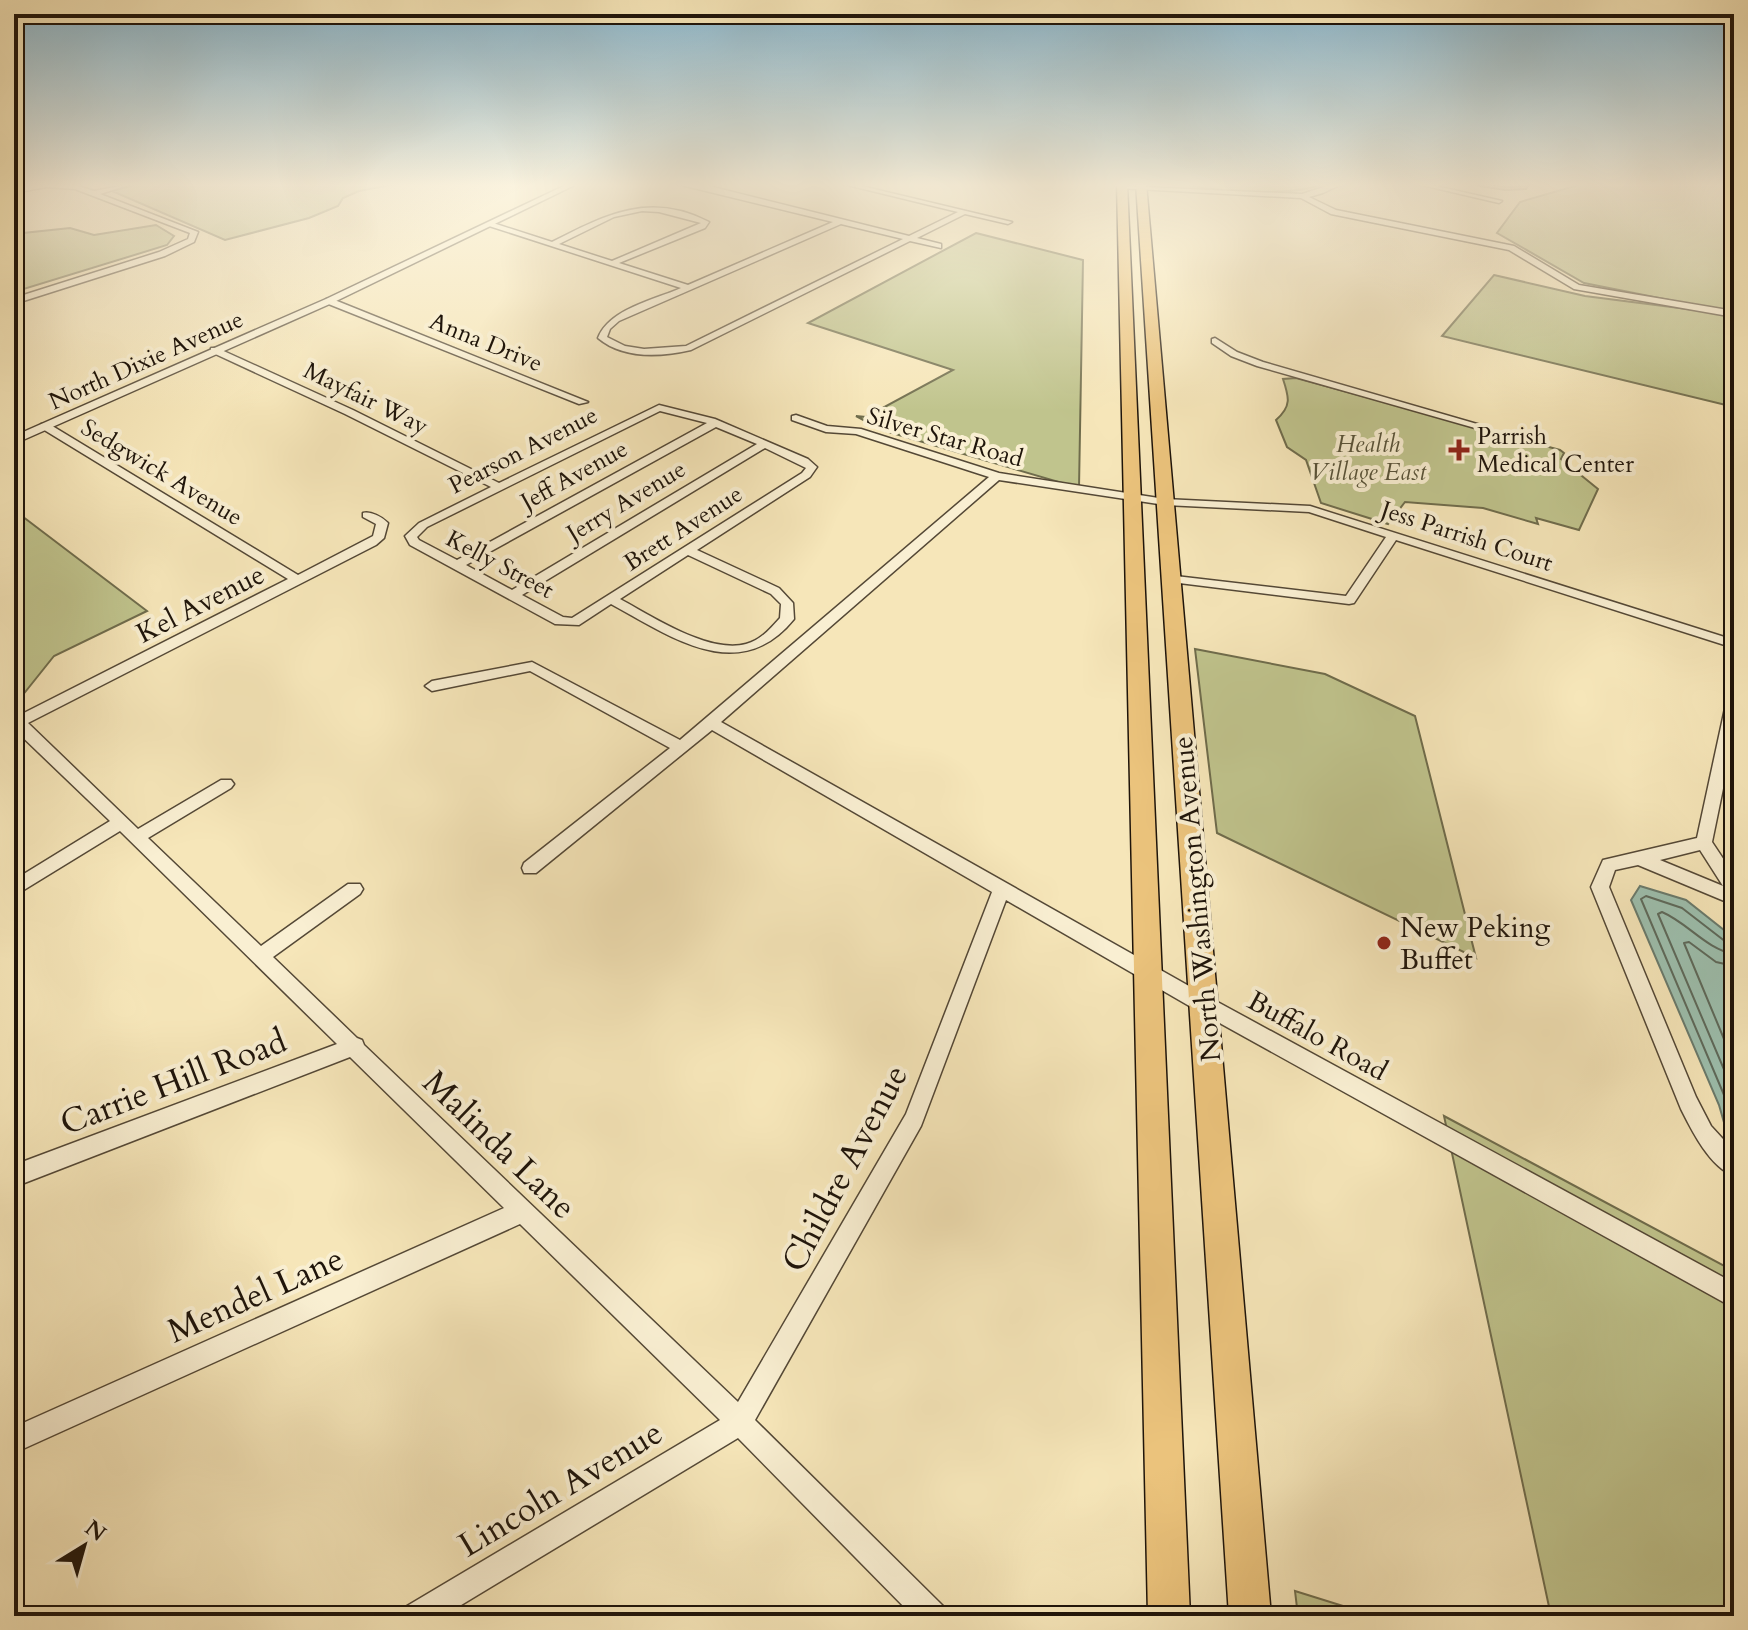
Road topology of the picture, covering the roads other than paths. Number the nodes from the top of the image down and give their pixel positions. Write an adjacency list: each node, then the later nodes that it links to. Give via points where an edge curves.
1 (146, 259): 12 (street)
2 (418, 259): 13 (street, North Dixie Avenue)
3 (601, 259): 10 (street)
4 (622, 259): 10 (street)
5 (752, 259): 11 (street)
6 (867, 259): 11 (street, via 688,348 618,348 602,338 616,319)
7 (1124, 259): 15 (main road, North Washington Avenue)
8 (1147, 259): 16 (main road, North Washington Avenue)
9 (1530, 259): 14 (street, via 1577,287)
10 (613, 263): 11 (street)
11 (687, 287)
12 (14, 301)
13 (329, 301): 18 (street, North Dixie Avenue); 19 (street, Anna Drive)
14 (1734, 314)
15 (1126, 336): 16 (main road); 28 (main road, North Washington Avenue)
16 (1153, 337): 29 (main road, North Washington Avenue)
17 (1215, 341): 23 (street, via 1260,364)
18 (214, 350): 22 (street, North Dixie Avenue); 27 (street, Mayfair Way)
19 (583, 402)
20 (796, 418): 26 (street, Silver Star Road, via 826,429 857,431)
21 (713, 424): 25 (street); 27 (street, Pearson Avenue, via 659,408); 34 (street, Jeff Avenue)
22 (45, 426): 24 (street, North Dixie Avenue); 36 (street, Sedgwick Avenue)
23 (1479, 426)
24 (14, 440)
25 (763, 445): 33 (street, Brett Avenue, via 812,467); 37 (street, Jerry Avenue)
26 (997, 476): 28 (street, Silver Star Road); 44 (street)
27 (499, 487): 32 (street, Pearson Avenue)
28 (1132, 497): 29 (street, Jess Parrish Court); 57 (main road, North Washington Avenue)
29 (1165, 502): 31 (street, Jess Parrish Court, via 1310,509); 35 (main road, North Washington Avenue)
30 (367, 515): 36 (street, Kel Avenue, via 382,523 378,538)
31 (1394, 535): 35 (street, via 1349,600); 40 (street, Jess Parrish Court)
32 (411, 536): 34 (street, Kelly Street)
33 (688, 550): 38 (street, Brett Avenue); 38 (street, via 775,591 787,603 787,619 764,642 743,649 710,648)
34 (457, 565): 37 (street, Kelly Street)
35 (1171, 578): 58 (main road, North Washington Avenue)
36 (298, 580): 43 (street, Kel Avenue)
37 (513, 595): 39 (street, Kelly Street, via 560,621)
38 (613, 600): 39 (street, Brett Avenue)
39 (574, 622)
40 (1734, 644)
41 (432, 686): 45 (street, via 532,666)
42 (1734, 699): 48 (street)
43 (16, 723): 47 (street, Malinda Lane)
44 (711, 723): 45 (street); 51 (street, Buffalo Road)
45 (680, 747): 50 (street)
46 (226, 784): 47 (street)
47 (130, 830): 52 (street); 56 (street, Malinda Lane)
48 (1704, 843): 49 (street); 54 (street)
49 (1639, 858): 55 (street); 60 (street, via 1609,865 1600,887 1688,1102 1704,1133)
50 (530, 868)
51 (1002, 888): 57 (street, Buffalo Road); 64 (street, Childre Avenue, via 914,1119)
52 (14, 889)
53 (354, 889): 56 (street)
54 (1734, 889)
55 (1734, 898)
56 (261, 956): 59 (street, Malinda Lane)
57 (1148, 971): 58 (street, Buffalo Road); 68 (main road, North Washington Avenue)
58 (1205, 1005): 63 (street, Buffalo Road); 69 (main road, North Washington Avenue)
59 (355, 1046): 61 (street, Carrie Hill Road); 62 (street, Malinda Lane)
60 (1734, 1166)
61 (14, 1176)
62 (523, 1211): 64 (street, Malinda Lane); 65 (street, Mendel Lane)
63 (1734, 1296)
64 (740, 1422): 66 (street, Lincoln Avenue); 67 (street, Malinda Lane)
65 (14, 1440)
66 (417, 1616)
67 (933, 1616)
68 (1169, 1616)
69 (1250, 1616)

